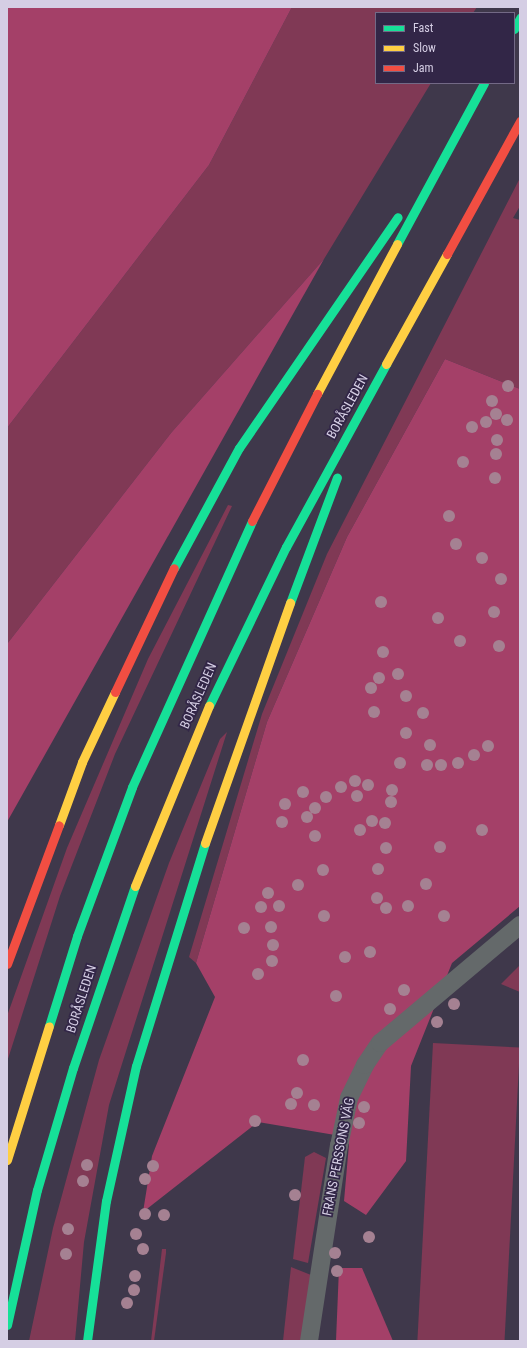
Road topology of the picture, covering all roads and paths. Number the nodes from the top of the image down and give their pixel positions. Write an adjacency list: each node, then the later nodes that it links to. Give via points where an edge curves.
1 (520, 18): 2 (highway)
2 (515, 27)
3 (483, 84): 5 (highway, BORÅSLEDEN)
4 (520, 121): 6 (highway, BORÅSLEDEN)
5 (445, 153): 8 (highway, via 240,448 183,549 82,762); 9 (highway, BORÅSLEDEN, via 253,518 184,667 132,787 77,936)
6 (372, 389): 10 (highway, BORÅSLEDEN, via 221,678 164,808 111,951 73,1068 37,1190); 11 (highway, via 238,744 174,938 136,1066 107,1194)
7 (520, 925): 12 (street, FRANS PERSSONS VÄG, via 380,1043 365,1066 349,1098 339,1146)
8 (7, 964)
9 (7, 1160)
10 (7, 1325)
11 (88, 1341)
12 (309, 1341)

